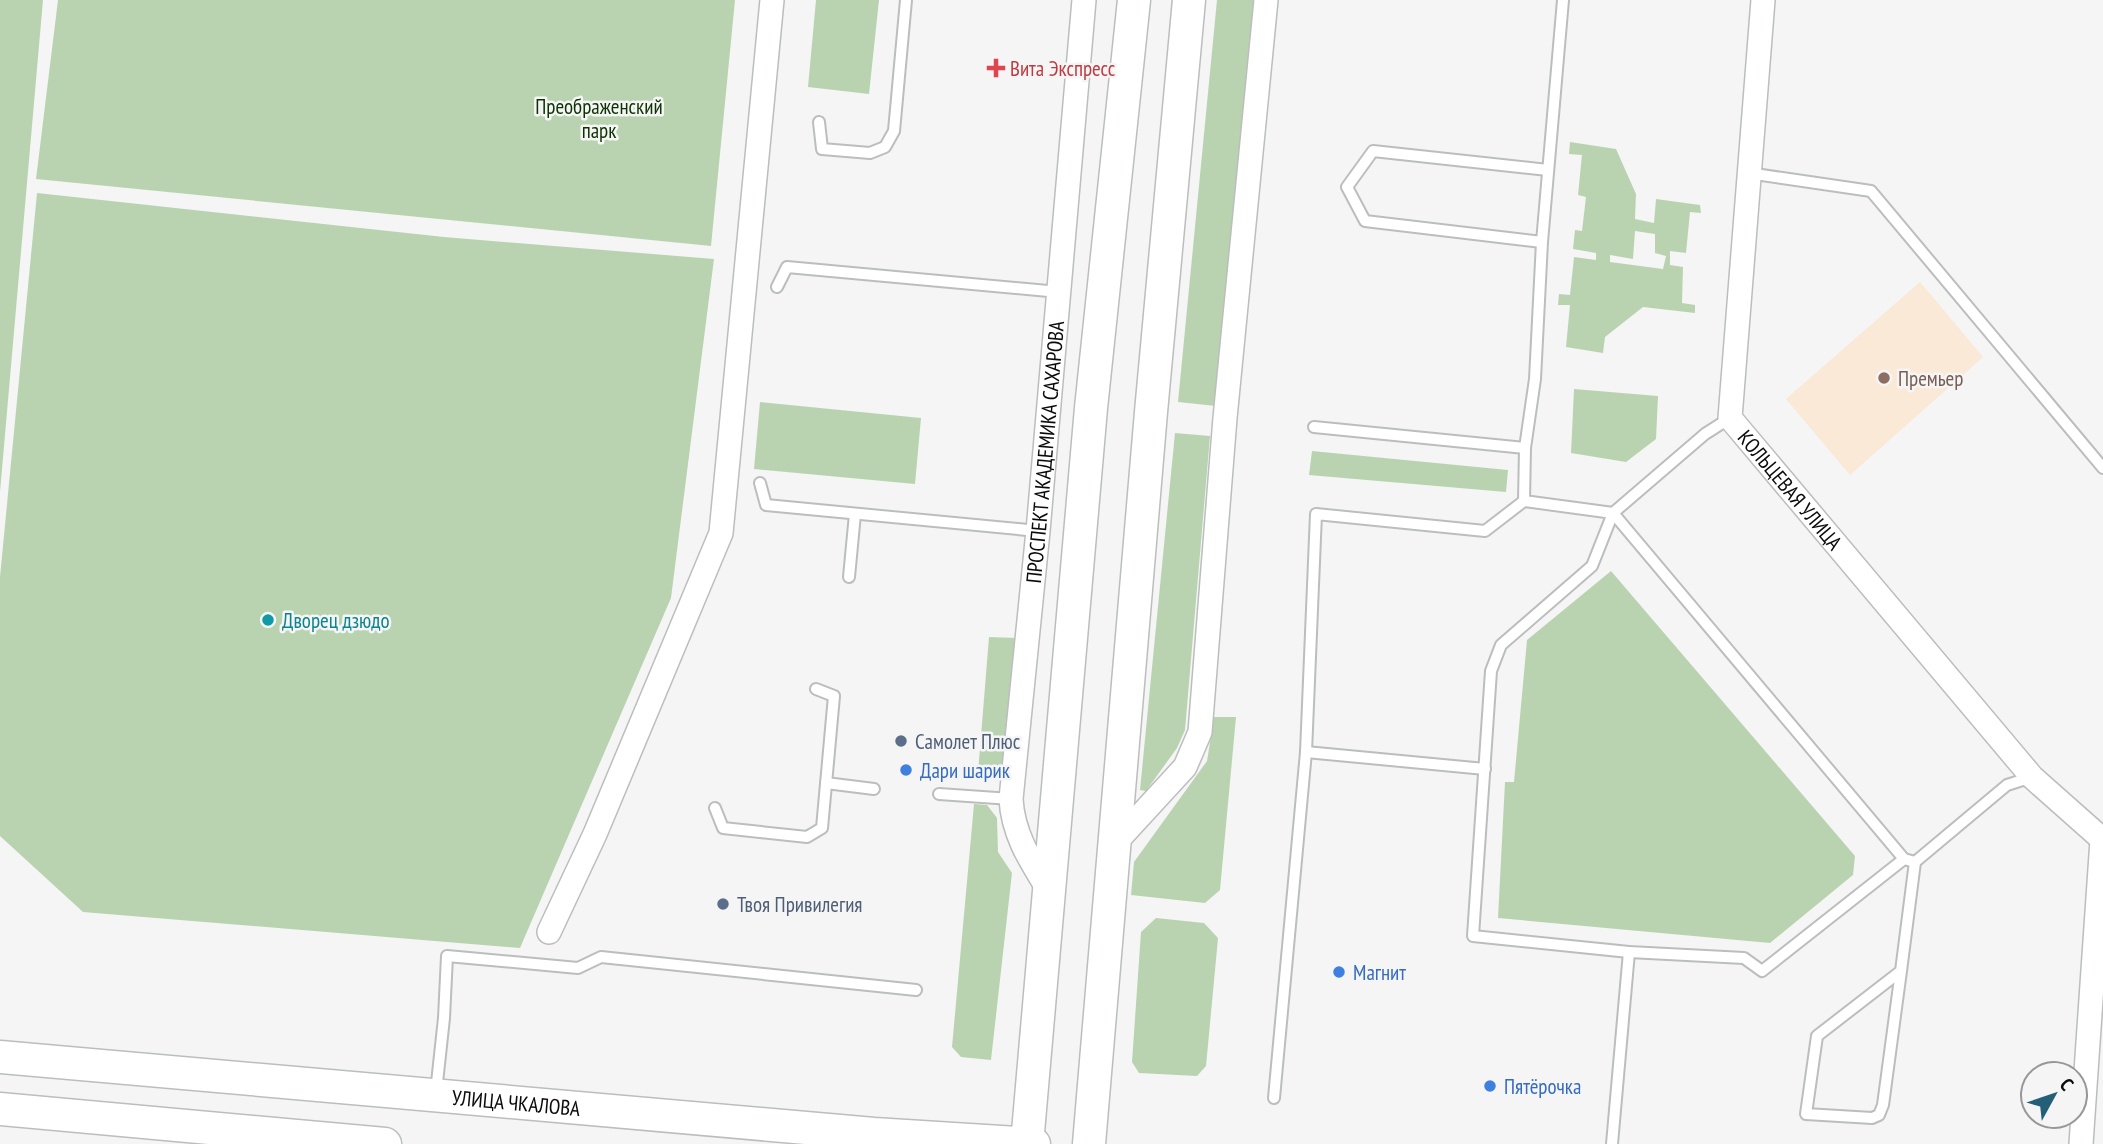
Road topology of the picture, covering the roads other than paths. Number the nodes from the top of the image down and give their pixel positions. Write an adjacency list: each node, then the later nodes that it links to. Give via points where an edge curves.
1 (772, 0): 38 (street, via 721,533)
2 (906, 0): 9 (lane, via 894,131 885,147 870,153 822,149)
3 (1084, 0): 14 (street, ПРОСПЕКТ АКАДЕМИКА САХАРОВА)
4 (1134, 0): 37 (main road, ПРОСПЕКТ АКАДЕМИКА САХАРОВА, via 1091,408)
5 (1189, 0): 35 (main road)
6 (1266, 0): 35 (street, via 1200,732 1185,767)
7 (1563, 0): 10 (lane)
8 (1763, 0): 11 (street, КОЛЬЦЕВАЯ УЛИЦА)
9 (819, 122)
10 (1548, 170): 12 (lane); 12 (lane, via 1373,151 1347,187 1365,221)
11 (1748, 173): 15 (street, КОЛЬЦЕВАЯ УЛИЦА); 18 (lane, via 1871,191)
12 (1542, 242): 17 (lane, via 1535,379)
13 (776, 287): 14 (lane, via 787,267)
14 (1059, 292): 23 (street, ПРОСПЕКТ АКАДЕМИКА САХАРОВА)
15 (1730, 418): 21 (lane); 28 (street, КОЛЬЦЕВАЯ УЛИЦА)
16 (1314, 427): 17 (lane)
17 (1525, 448): 20 (lane)
18 (2103, 468)
19 (760, 483): 22 (lane, via 766,505)
20 (1524, 502): 21 (lane); 26 (lane, via 1485,531 1315,514)
21 (1613, 513): 27 (lane, via 1592,566 1501,645 1492,671); 36 (lane)
22 (855, 514): 23 (lane); 24 (lane)
23 (1038, 531): 32 (street, ПРОСПЕКТ АКАДЕМИКА САХАРОВА)
24 (849, 577)
25 (816, 690): 29 (lane, via 834,696)
26 (1306, 752): 27 (lane); 44 (lane)
27 (1485, 769): 39 (lane, via 1472,936)
28 (2032, 777): 34 (street, КОЛЬЦЕВАЯ УЛИЦА); 36 (lane, via 2007,785)
29 (826, 783): 30 (lane); 33 (lane, via 821,828 807,837 723,828)
30 (874, 789)
31 (939, 794): 32 (lane)
32 (1012, 799): 37 (street, ПРОСПЕКТ АКАДЕМИКА САХАРОВА, via 1021,844)
33 (715, 808)
34 (2102, 840): 51 (street)
35 (1116, 842): 49 (main road)
36 (1909, 861): 39 (lane, via 1762,971 1744,958); 40 (lane)
37 (1051, 894): 47 (main road, ПРОСПЕКТ АКАДЕМИКА САХАРОВА)
38 (549, 932)
39 (1629, 952): 50 (lane)
40 (1901, 971): 40 (lane, via 1879,1115 1806,1114 1817,1036)
41 (916, 990): 43 (lane, via 601,957 578,968 447,956)
42 (0, 1057): 43 (main road, УЛИЦА ЧКАЛОВА)
43 (435, 1096): 47 (main road, УЛИЦА ЧКАЛОВА)
44 (1274, 1098)
45 (0, 1109): 46 (main road)
46 (385, 1144)
47 (1027, 1144): 48 (main road, УЛИЦА ЧКАЛОВА)
48 (1034, 1144)
49 (1089, 1144)
50 (1612, 1144)
51 (2081, 1144)

